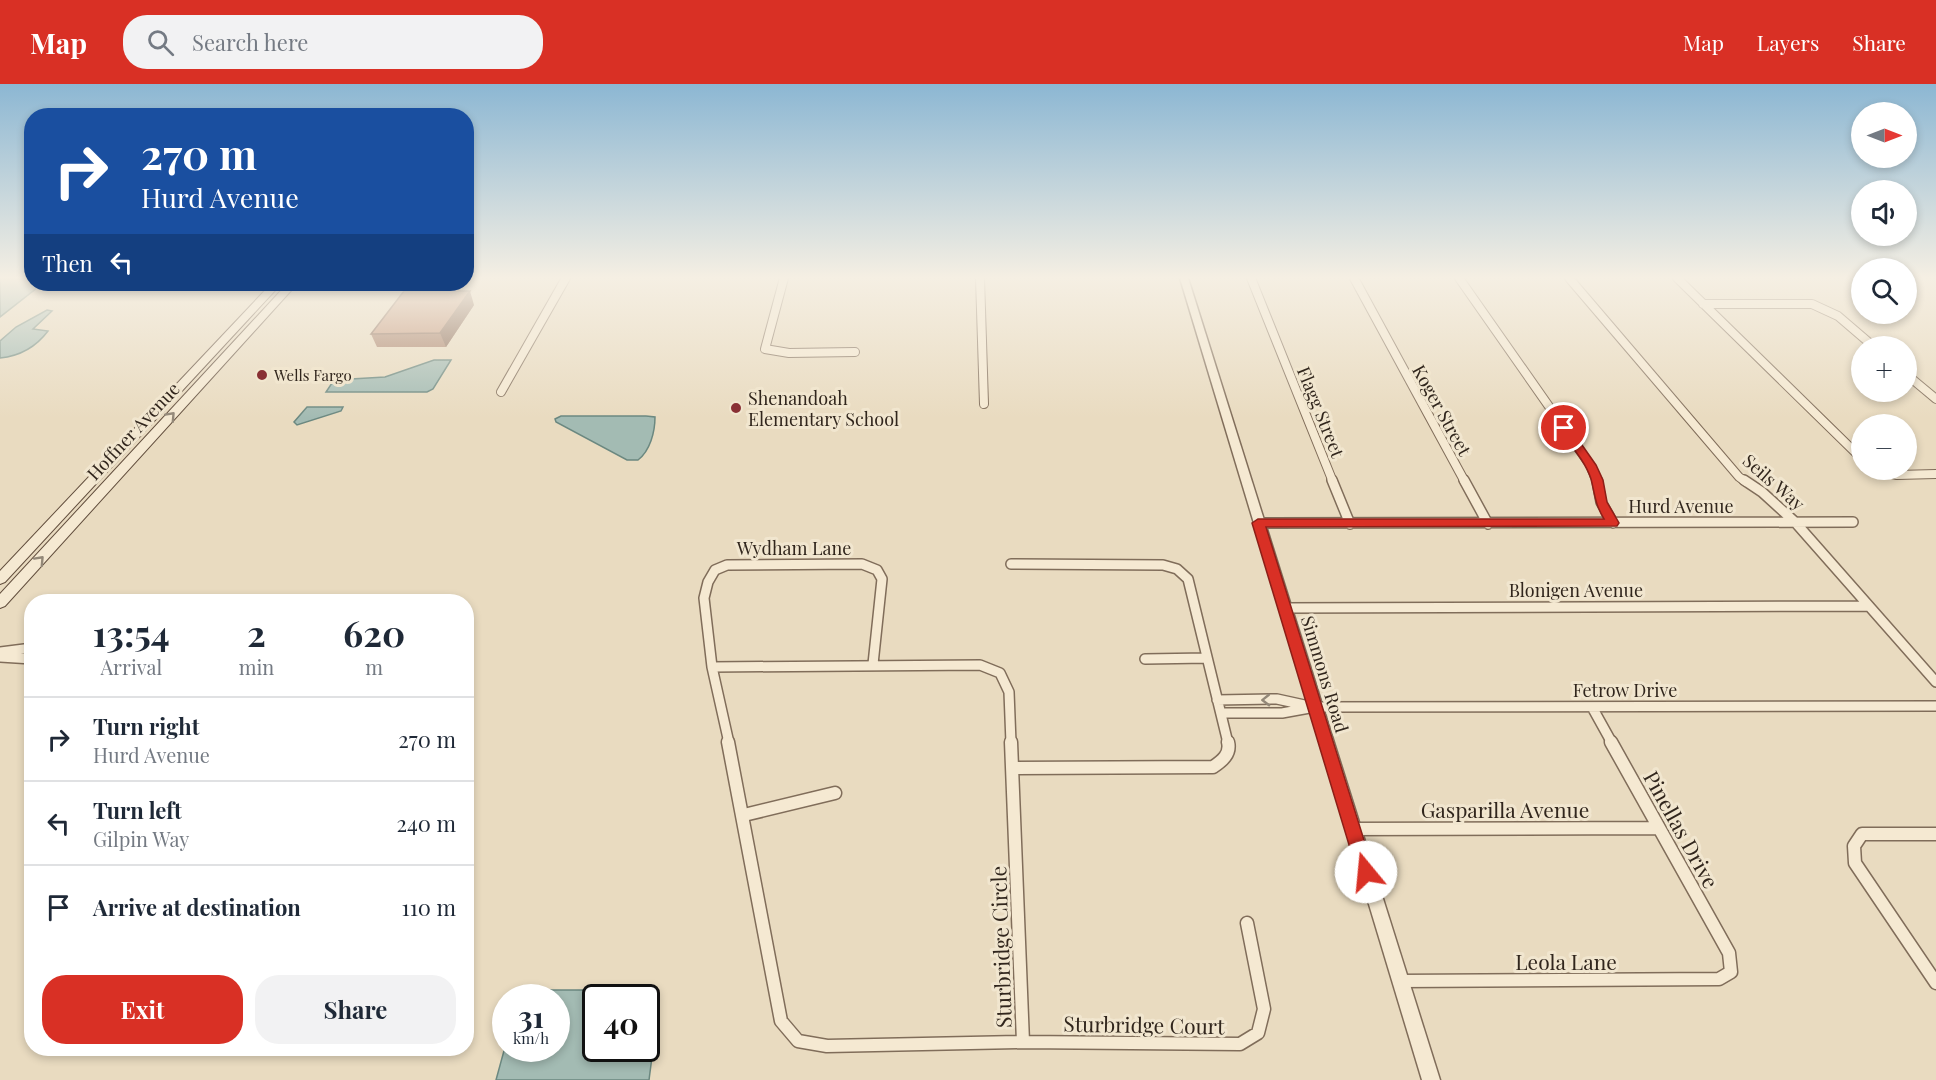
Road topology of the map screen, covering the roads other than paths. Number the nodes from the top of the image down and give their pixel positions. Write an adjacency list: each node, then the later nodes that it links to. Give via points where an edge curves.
1 (239, 324): 19 (main road, Hoffner Avenue)
2 (255, 324): 20 (main road, Hoffner Avenue, one-way to 2)
3 (539, 324): 16 (street)
4 (772, 324): 14 (street, via 765,349 789,353)
5 (981, 324): 18 (street)
6 (1198, 324): 28 (street, Simmons Road)
7 (1270, 324): 30 (street, Flagg Street)
8 (1379, 324): 31 (street, Koger Street)
9 (1492, 324): 29 (street, via 1590,465 1600,502)
10 (1608, 324): 26 (street, Seils Way, via 1738,477 1762,492)
11 (1724, 324): 21 (street)
12 (1848, 324): 13 (street)
13 (1862, 336)
14 (855, 352)
15 (1917, 383): 17 (street)
16 (501, 392)
17 (1936, 399)
18 (984, 404)
19 (152, 418): 20 (main road, via 139,437 138,445); 22 (main road, Hoffner Avenue)
20 (142, 447): 25 (main road, Hoffner Avenue)
21 (1851, 448)
22 (123, 450): 25 (main road, via 127,457 81,508); 33 (main road, Hoffner Avenue)
23 (1917, 474): 24 (street)
24 (1936, 474)
25 (76, 521): 34 (main road, Hoffner Avenue, one-way to 25)
26 (1795, 522): 27 (street, Hurd Avenue); 29 (street, Hurd Avenue); 35 (street, Seils Way)
27 (1852, 522)
28 (1258, 523): 30 (street, Hurd Avenue); 36 (street, Simmons Road)
29 (1612, 523): 31 (street, Hurd Avenue)
30 (1350, 524): 31 (street, Hurd Avenue)
31 (1488, 524)
32 (1011, 564): 41 (street, via 1163,565 1177,569 1188,579)
33 (0, 579)
34 (0, 603)
35 (1869, 606): 36 (street, Blonigen Avenue); 45 (street, Seils Way)
36 (1284, 608): 48 (street, Simmons Road)
37 (24, 648): 38 (street)
38 (0, 652)
39 (0, 657): 40 (street)
40 (24, 658)
41 (1207, 658): 42 (street); 46 (street)
42 (1145, 660)
43 (873, 664): 44 (street, Sturbridge Circle); 44 (street, Wydham Lane, via 882,579 877,570 862,564 726,565 715,570 705,598); 51 (street, Sturbridge Circle, via 980,665 1000,673 1009,692)
44 (712, 667): 53 (street, Sturbridge Circle)
45 (1936, 682)
46 (1217, 700): 48 (street, one-way to 46, via 1277,699); 50 (street)
47 (1936, 706): 49 (street, Fetrow Drive)
48 (1315, 707): 49 (street, Fetrow Drive); 50 (street, via 1282,713); 55 (street, Simmons Road)
49 (1592, 707): 54 (street, Pinellas Drive)
50 (1221, 713): 51 (street, via 1229,747 1224,759 1213,767)
51 (1013, 768): 61 (street, Sturbridge Circle)
52 (835, 793): 53 (street)
53 (744, 815): 61 (street, Sturbridge Circle, via 782,1021 798,1041 827,1046)
54 (1659, 828): 55 (street, Gasparilla Avenue); 58 (street, Pinellas Drive, via 1729,953)
55 (1352, 829): 59 (street, Simmons Road)
56 (1936, 834): 60 (street, via 1862,834 1854,846 1856,863)
57 (1247, 923): 61 (street, Sturbridge Court, via 1264,1008 1258,1033 1240,1044)
58 (1731, 972): 59 (street, Leola Lane, via 1719,980)
59 (1399, 981): 62 (street, Simmons Road)
60 (1936, 983)
61 (1023, 1042)
62 (1431, 1080)

